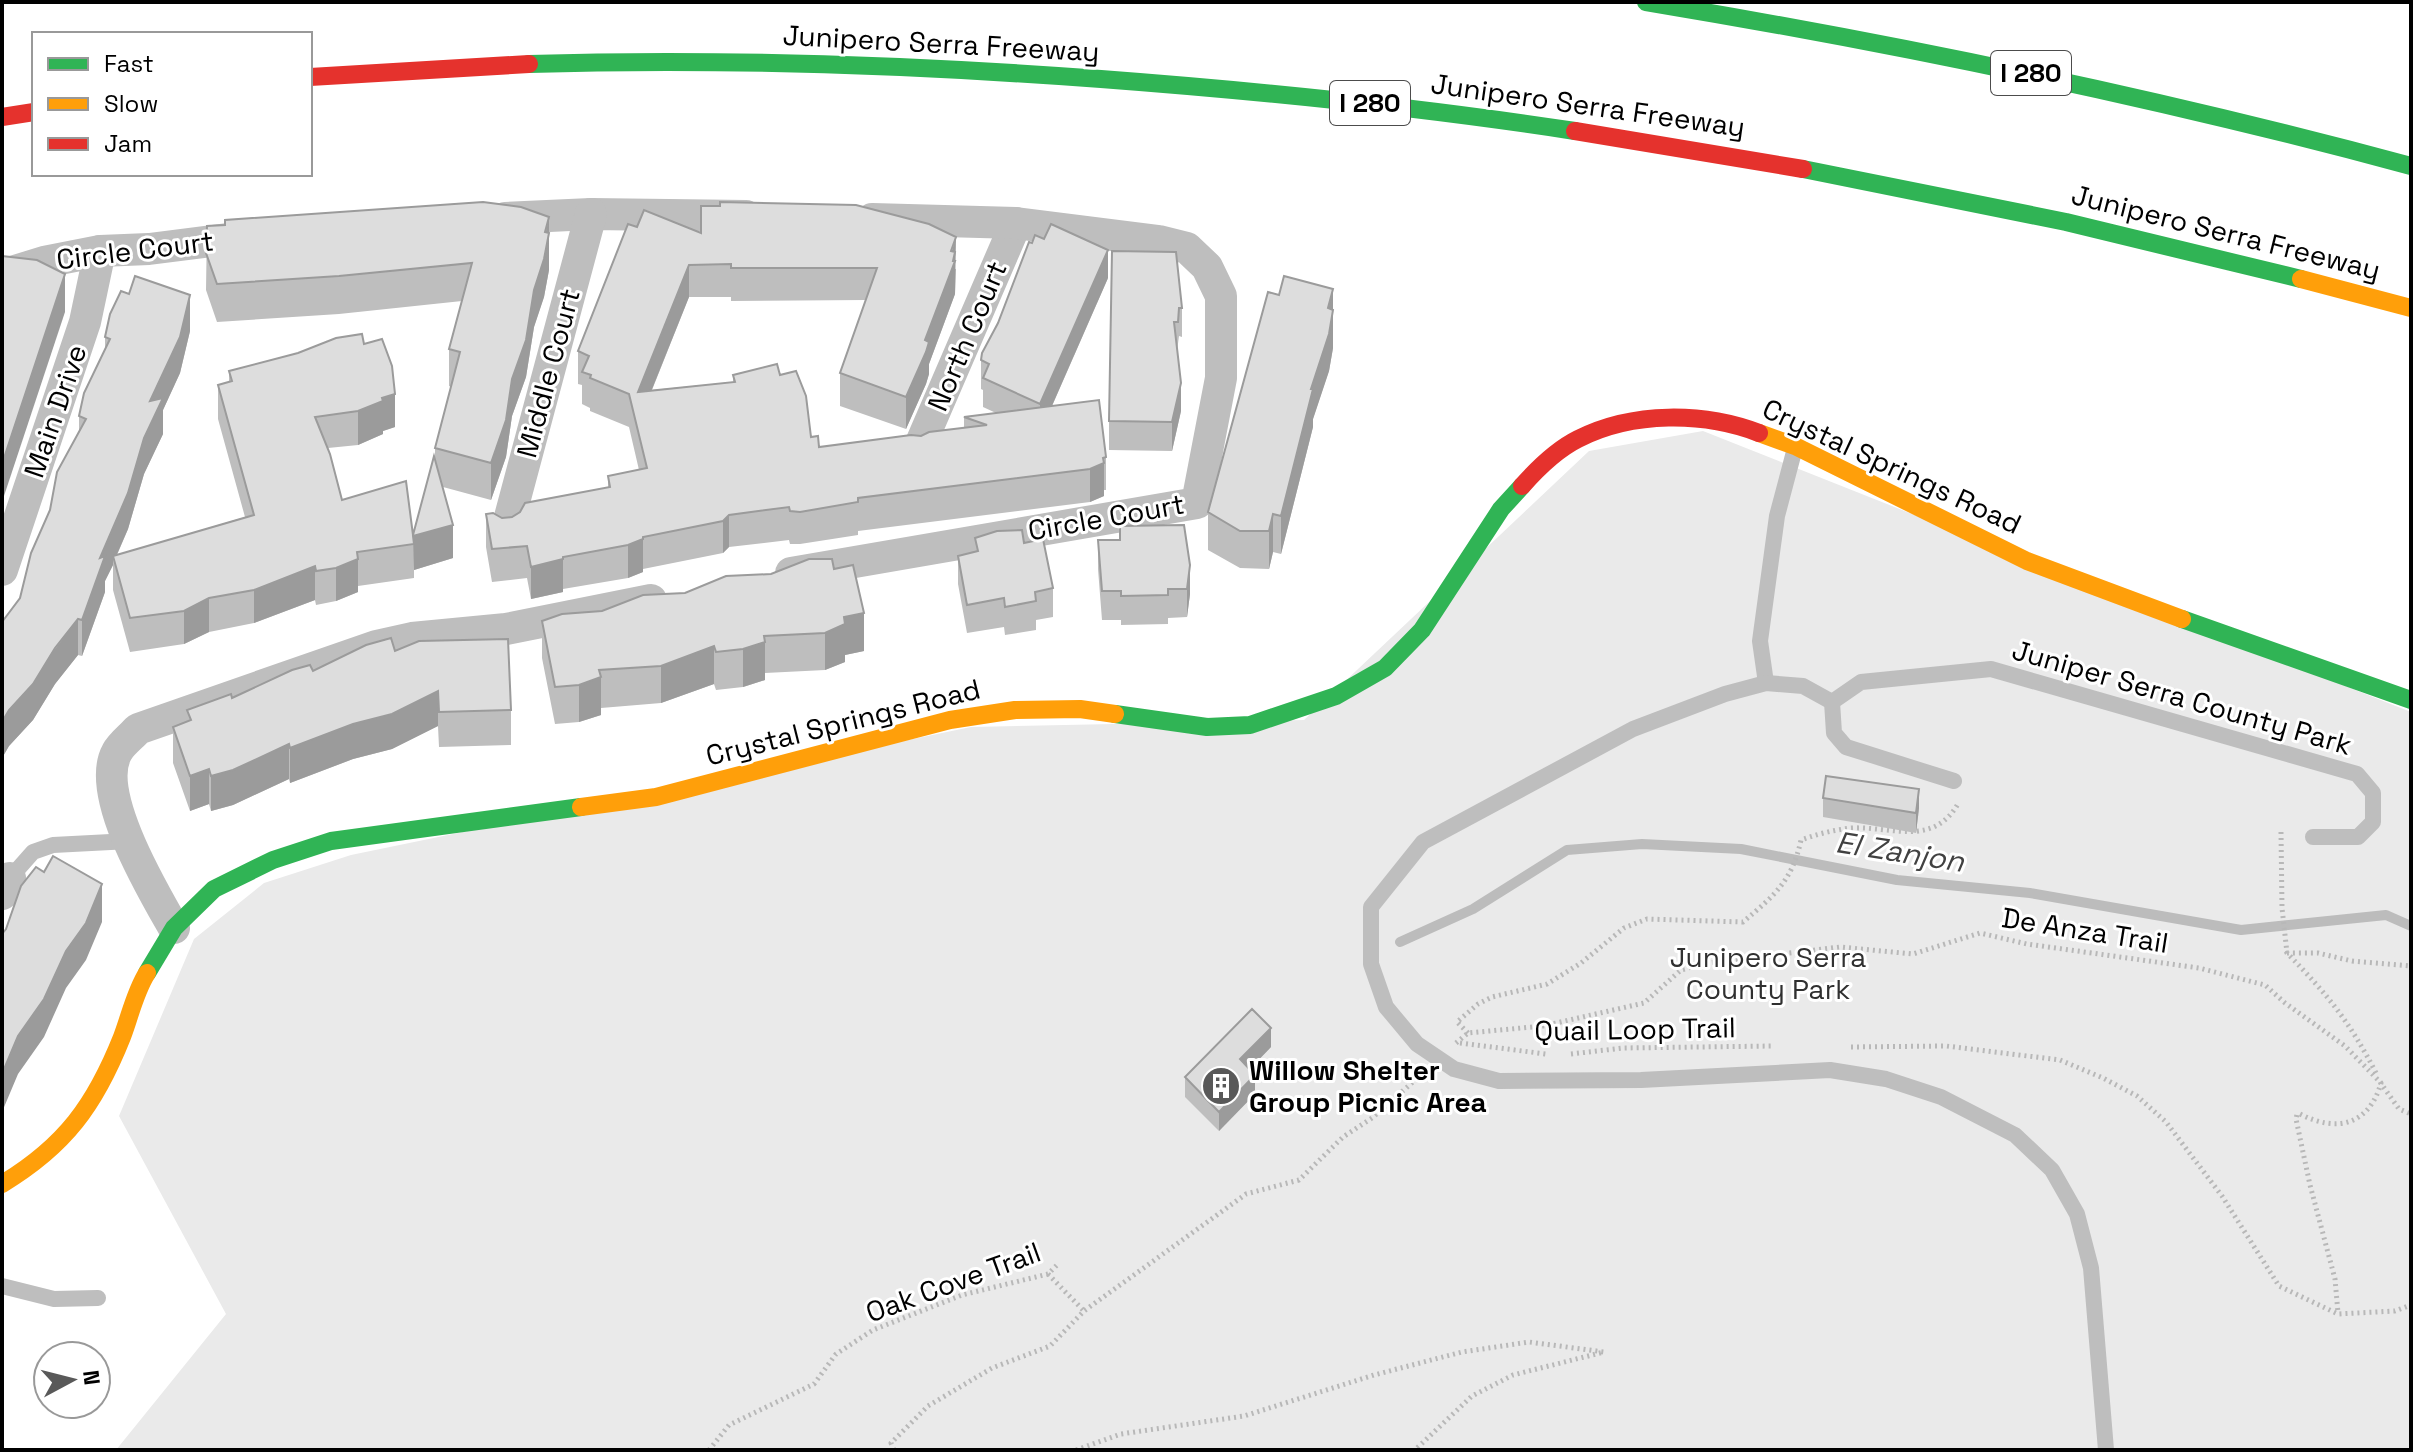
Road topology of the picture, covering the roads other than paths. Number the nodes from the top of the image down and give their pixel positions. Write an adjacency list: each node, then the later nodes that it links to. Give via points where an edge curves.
1 (1646, 2): 5 (main road, I 280, via 2060,79)
2 (312, 77): 14 (main road, Junipero Serra Freeway / I 280, via 551,63 762,62 1059,76 1357,101 1676,145 1883,182 2160,242)
3 (32, 112): 4 (main road)
4 (2, 117)
5 (2411, 166)
6 (591, 214): 7 (street); 9 (street); 17 (street, Middle Court)
7 (780, 217)
8 (843, 218): 10 (street, Circle Court)
9 (470, 219)
10 (1016, 223): 16 (street, North Court); 19 (street, Circle Court, via 1159,241 1187,248 1207,267 1221,296 1221,378 1197,503)
11 (284, 233): 12 (street, Circle Court)
12 (100, 251): 13 (street, Circle Court); 18 (street, Main Drive, via 85,322)
13 (2, 275)
14 (2411, 308)
15 (1795, 446): 21 (lane, via 1777,516 1760,641); 22 (main road, Crystal Springs Road, via 2027,561); 28 (main road, Crystal Springs Road, via 1731,422 1675,417 1625,423 1578,439 1535,471 1501,509 1422,630 1385,668 1336,696 1250,725 1207,727 1080,709 1015,710 950,720 656,797 331,841 273,860 214,889)
16 (918, 450)
17 (506, 532)
18 (2, 570)
19 (767, 577)
20 (675, 596): 26 (street, via 506,629 376,646 138,729 116,753 111,786)
21 (1766, 683): 23 (lane, via 1803,686); 32 (lane, via 1633,729 1423,842 1371,907 1371,964 1386,1007 1417,1044 1454,1069 1499,1081 1830,1070 1886,1079 1941,1097 2015,1135 2052,1170 2077,1214 2091,1268)
22 (2411, 700)
23 (1832, 702): 24 (lane, via 1834,733 1846,747); 25 (lane, Juniper Serra County Park, via 1861,682 1991,669 2357,774 2373,793 2373,822 2358,837)
24 (1959, 787)
25 (2313, 837)
26 (130, 841): 27 (lane, via 53,845 33,852); 28 (street)
27 (6, 886)
28 (174, 928): 29 (main road, Crystal Springs Road, via 142,981 102,1084 74,1125 37,1163)
29 (2, 1184)
30 (2, 1286): 31 (lane, via 54,1299)
31 (98, 1298)
32 (2106, 1450)

